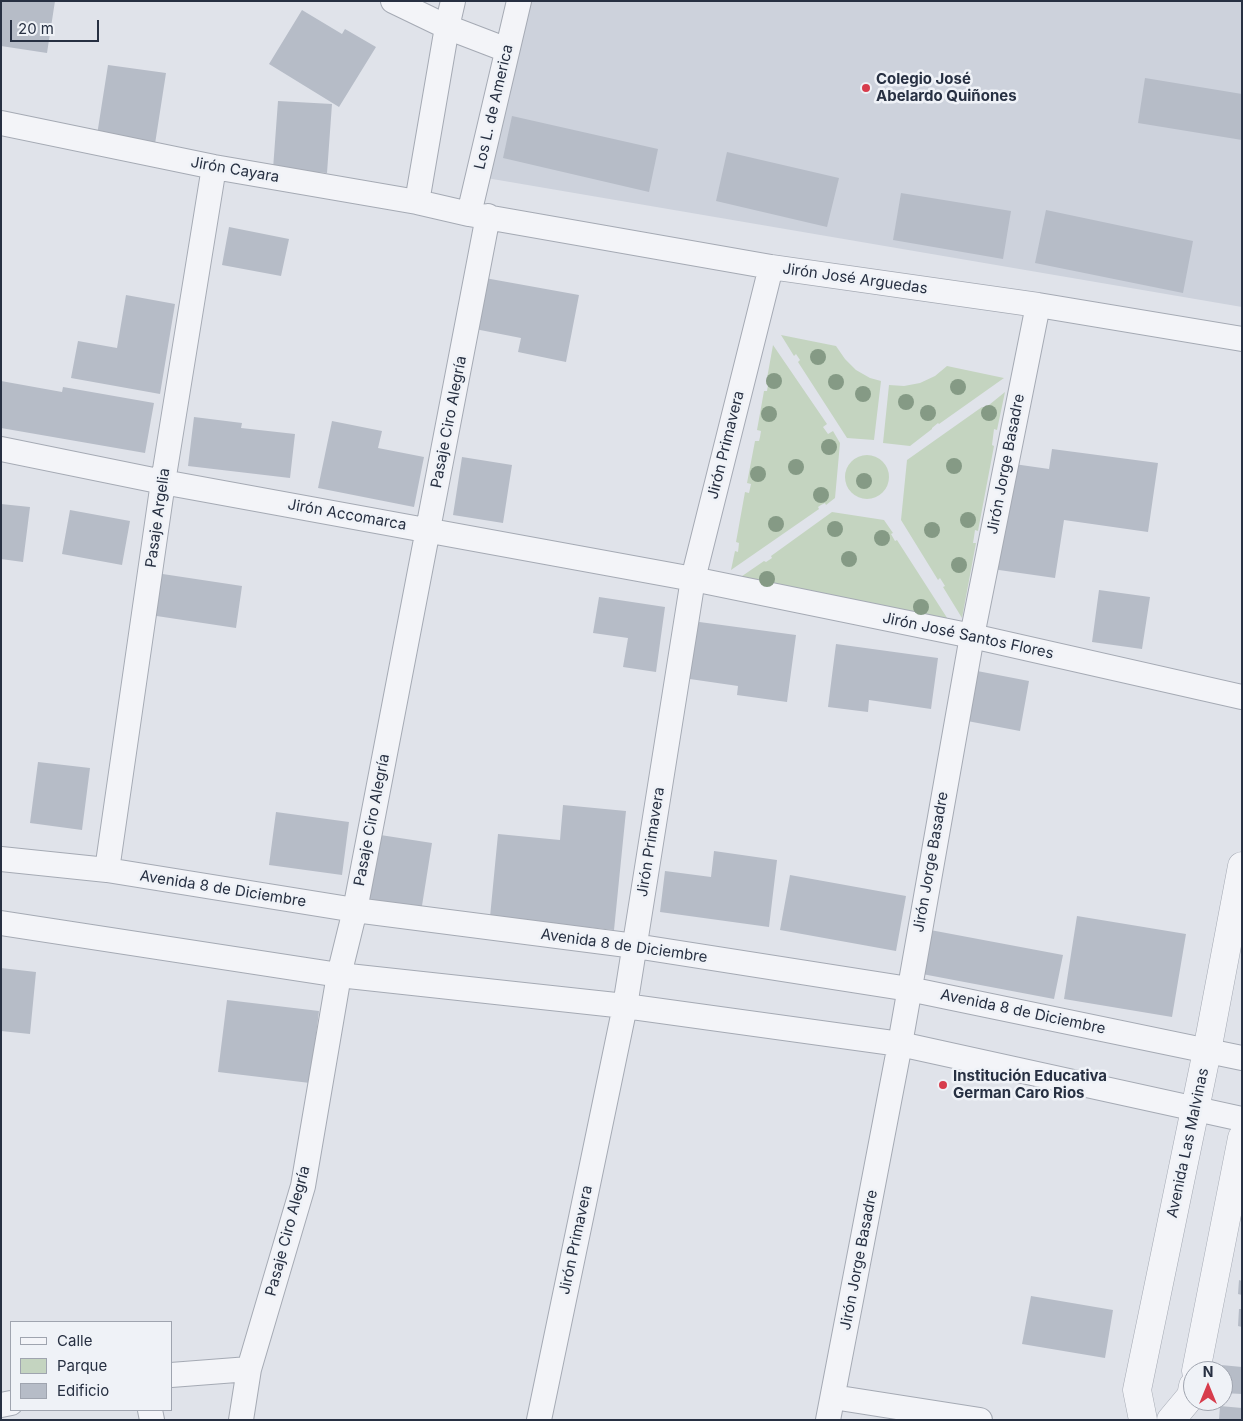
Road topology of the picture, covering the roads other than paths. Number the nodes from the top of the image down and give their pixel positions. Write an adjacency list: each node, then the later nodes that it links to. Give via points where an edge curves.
1 (393, 1): 4 (street)
2 (452, 1): 4 (street)
3 (519, 1): 5 (street, Los L. de America)
4 (446, 27): 5 (street); 8 (street)
5 (507, 50): 9 (street, Los L. de America)
6 (1, 123): 7 (street, Jirón Cayara)
7 (214, 167): 8 (street, Jirón Cayara); 14 (street, Pasaje Argelia)
8 (417, 202): 9 (street, Jirón Cayara)
9 (479, 215): 10 (street, Jirón José Arguedas); 15 (street, Pasaje Ciro Alegría)
10 (771, 267): 11 (street, Jirón José Arguedas); 16 (street, Jirón Primavera)
11 (1038, 305): 12 (street, Jirón José Arguedas); 17 (street, Jirón Jorge Basadre)
12 (1242, 339)
13 (1, 449): 14 (street, Jirón Accomarca)
14 (163, 482): 15 (street, Jirón Accomarca); 21 (street, Pasaje Argelia)
15 (429, 530): 16 (street, Jirón Accomarca); 22 (street, Pasaje Ciro Alegría)
16 (693, 578): 17 (street, Jirón José Santos Flores); 24 (street, Jirón Primavera)
17 (972, 636): 18 (street, Jirón José Santos Flores); 26 (street, Jirón Jorge Basadre)
18 (1242, 697)
19 (1, 860): 21 (street, Avenida 8 de Diciembre)
20 (1242, 866): 29 (street, Avenida Las Malvinas)
21 (107, 870): 22 (street, Avenida 8 de Diciembre)
22 (355, 910): 24 (street, Avenida 8 de Diciembre); 25 (street, Pasaje Ciro Alegría)
23 (1, 923): 25 (street)
24 (635, 946): 26 (street, Avenida 8 de Diciembre); 27 (street, Jirón Primavera)
25 (338, 975): 27 (street); 35 (street, Pasaje Ciro Alegría, via 303,1186)
26 (909, 989): 28 (street, Jirón Jorge Basadre); 29 (street, Avenida 8 de Diciembre)
27 (625, 1006): 28 (street); 40 (street, Jirón Primavera)
28 (900, 1044): 31 (street); 37 (street, Jirón Jorge Basadre)
29 (1207, 1051): 30 (street, Avenida 8 de Diciembre); 31 (street, Avenida Las Malvinas)
30 (1242, 1058)
31 (1195, 1109): 32 (street); 43 (street, Avenida Las Malvinas, via 1137,1390)
32 (1242, 1119)
33 (1242, 1138): 34 (street)
34 (1198, 1361)
35 (249, 1369): 36 (street); 39 (street, Pasaje Ciro Alegría)
36 (172, 1375)
37 (833, 1397): 41 (street, Jirón Jorge Basadre); 42 (street)
38 (1183, 1406): 44 (street)
39 (241, 1420)
40 (539, 1420)
41 (828, 1420)
42 (980, 1420)
43 (1143, 1420)
44 (1171, 1420)

